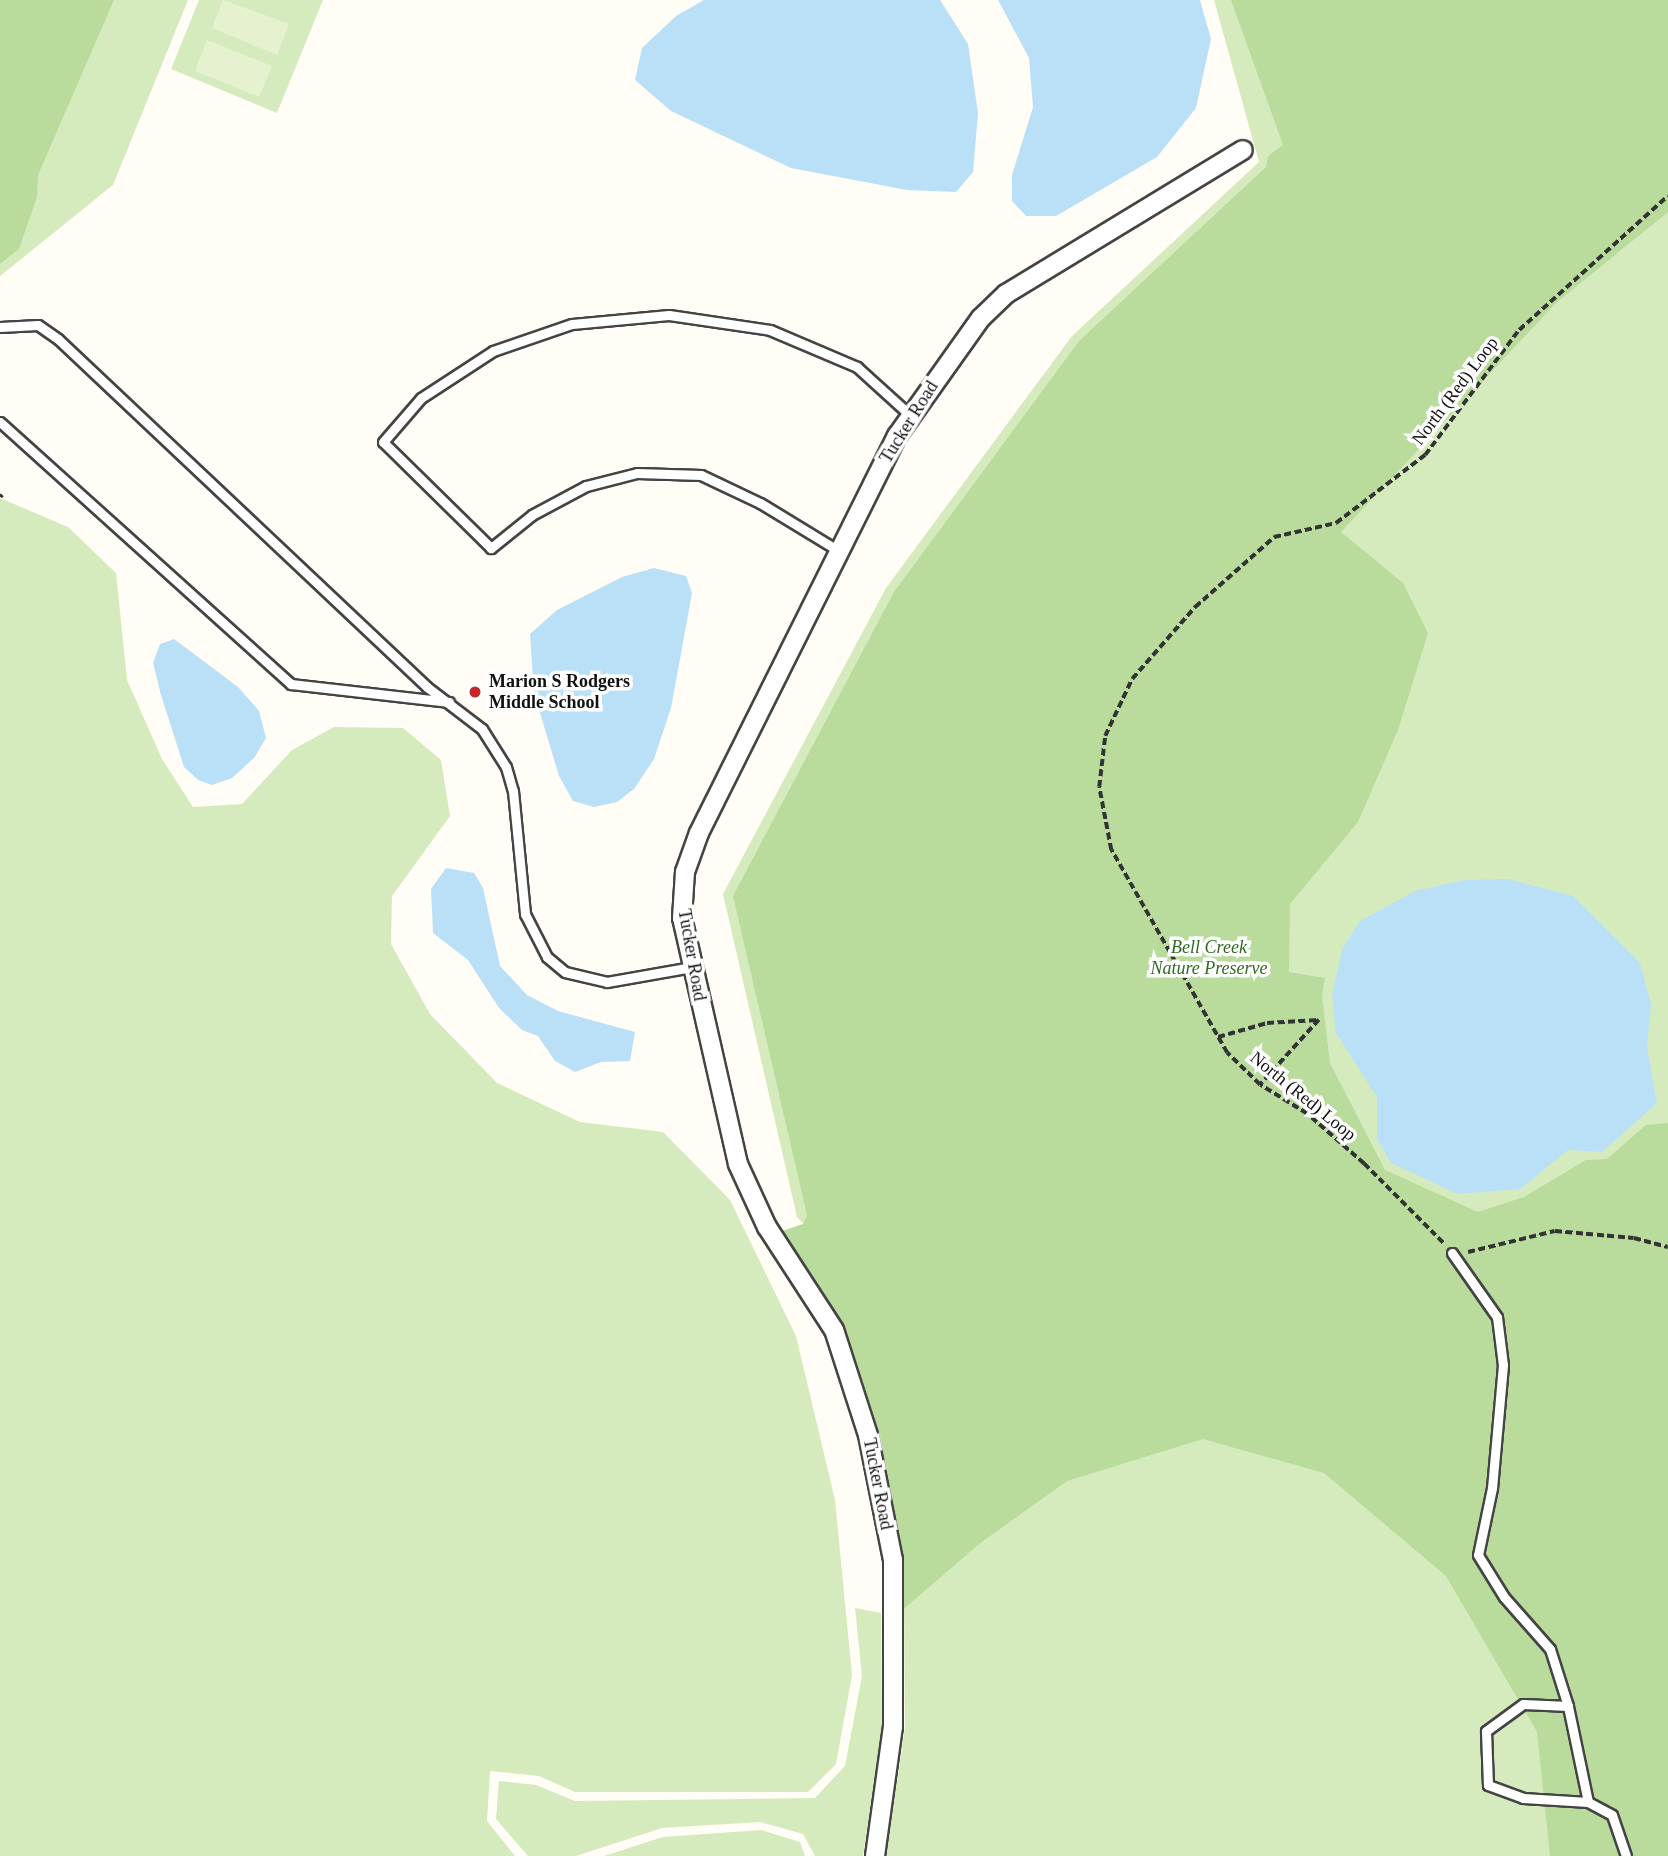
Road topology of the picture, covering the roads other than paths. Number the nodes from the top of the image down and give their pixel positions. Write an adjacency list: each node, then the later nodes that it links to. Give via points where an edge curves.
1 (1243, 150): 3 (street, Tucker Road, via 1006,294 981,318)
2 (0, 327): 6 (lane, via 38,325 58,339 427,687)
3 (910, 415): 5 (street, Tucker Road); 5 (lane, via 857,367 770,330 669,315 572,324 493,351 421,398 383,442 491,548 532,515 586,486 637,473 701,475 760,503)
4 (0, 422): 6 (lane, via 291,684)
5 (839, 551): 7 (street, Tucker Road, via 692,851 685,872 682,918)
6 (451, 702): 7 (lane, via 482,729 506,767 513,791 525,914 547,957 565,972 607,982)
7 (692, 967): 11 (street, Tucker Road, via 738,1164 767,1227 834,1330 868,1435 892,1560 893,1727)
8 (1452, 1253): 9 (lane, via 1497,1317 1503,1365 1492,1488 1478,1555 1504,1597 1550,1649)
9 (1568, 1706): 10 (lane); 10 (lane, via 1523,1704 1486,1731 1488,1785 1523,1798)
10 (1588, 1802): 12 (lane, via 1612,1815)
11 (875, 1856)
12 (1626, 1856)

